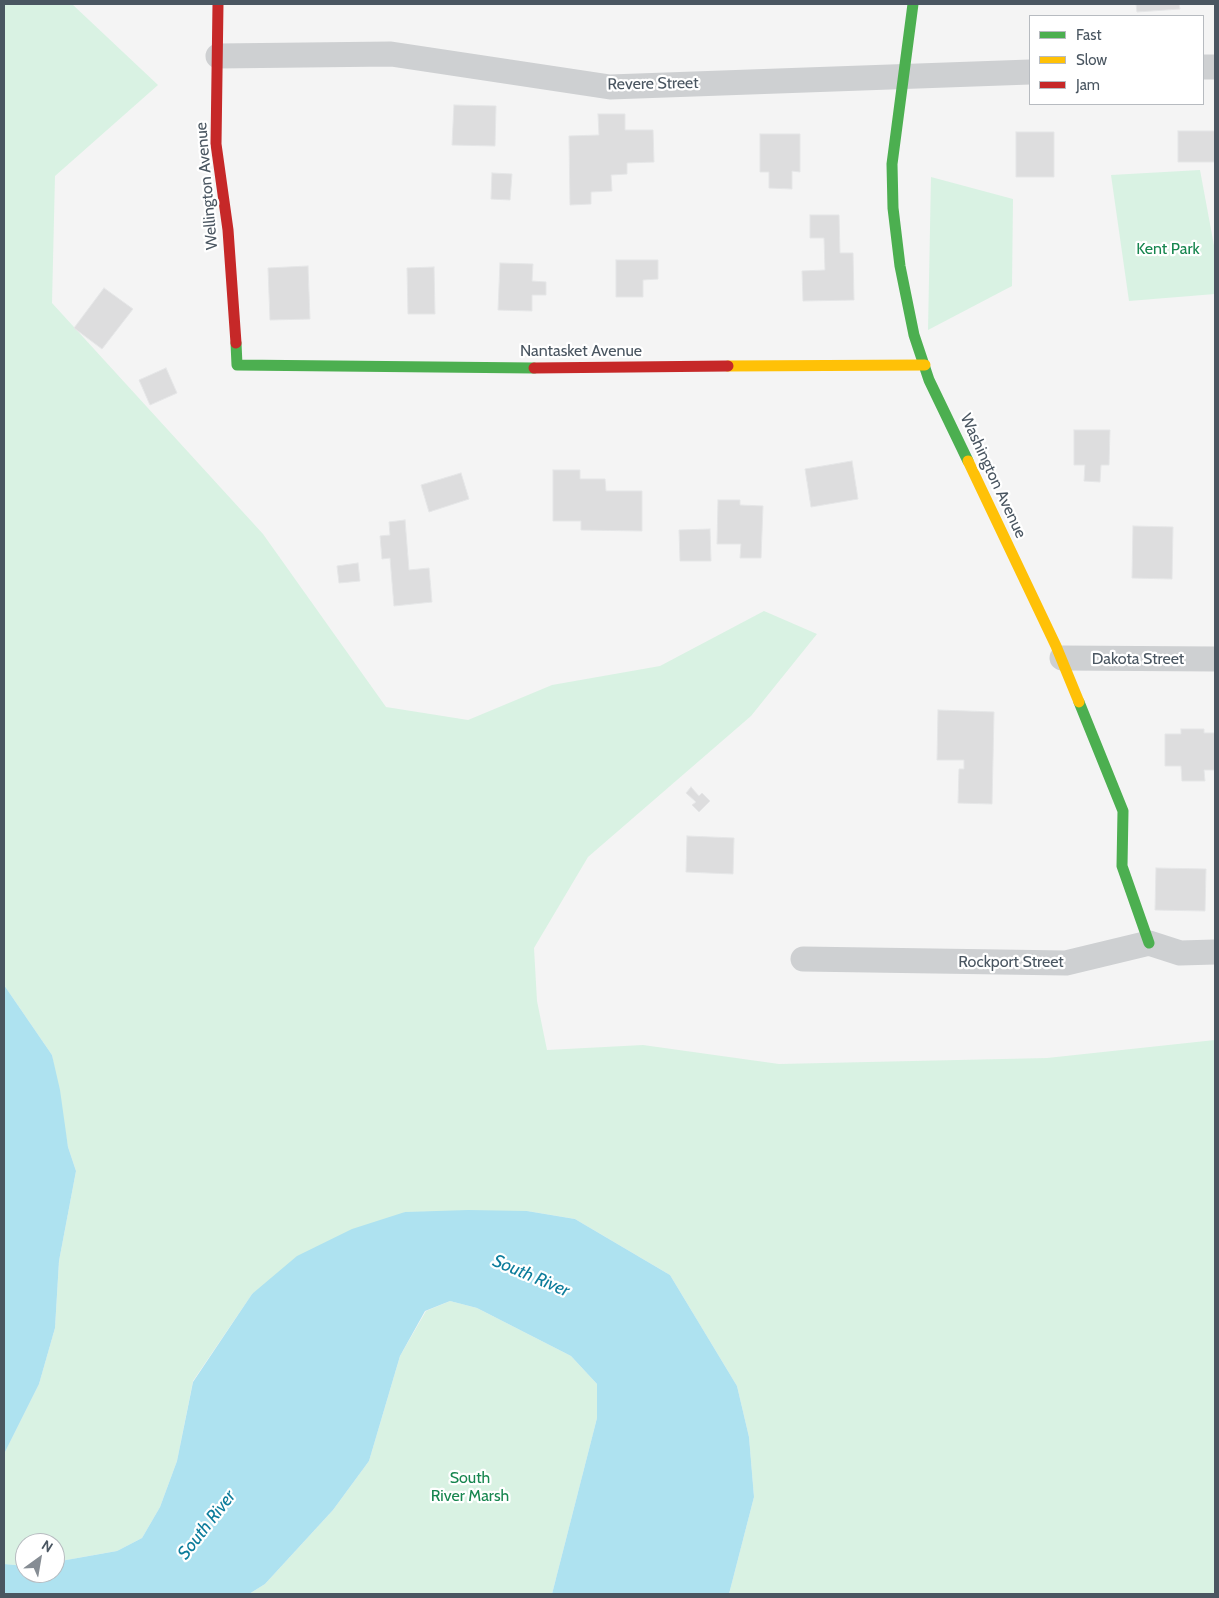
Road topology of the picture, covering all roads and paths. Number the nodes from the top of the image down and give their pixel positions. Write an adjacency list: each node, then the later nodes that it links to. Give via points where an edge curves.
1 (218, 4): 3 (street, Wellington Avenue)
2 (913, 4): 5 (street, Washington Avenue)
3 (218, 56): 5 (street, Revere Street, via 391,54 610,87); 6 (street, Wellington Avenue, via 216,144 228,230)
4 (1029, 72): 5 (street, Revere Street)
5 (903, 77): 7 (street, Washington Avenue, via 892,164 893,208 900,266 914,335)
6 (237, 365): 7 (street, Nantasket Avenue, via 521,368)
7 (924, 365): 8 (street, Washington Avenue)
8 (1062, 658): 9 (street, Dakota Street); 10 (street, Washington Avenue, via 1123,811 1122,866)
9 (1215, 659)
10 (1149, 943): 11 (street, via 1180,953); 12 (street, Rockport Street, via 1066,963)
11 (1215, 952)
12 (803, 959)

